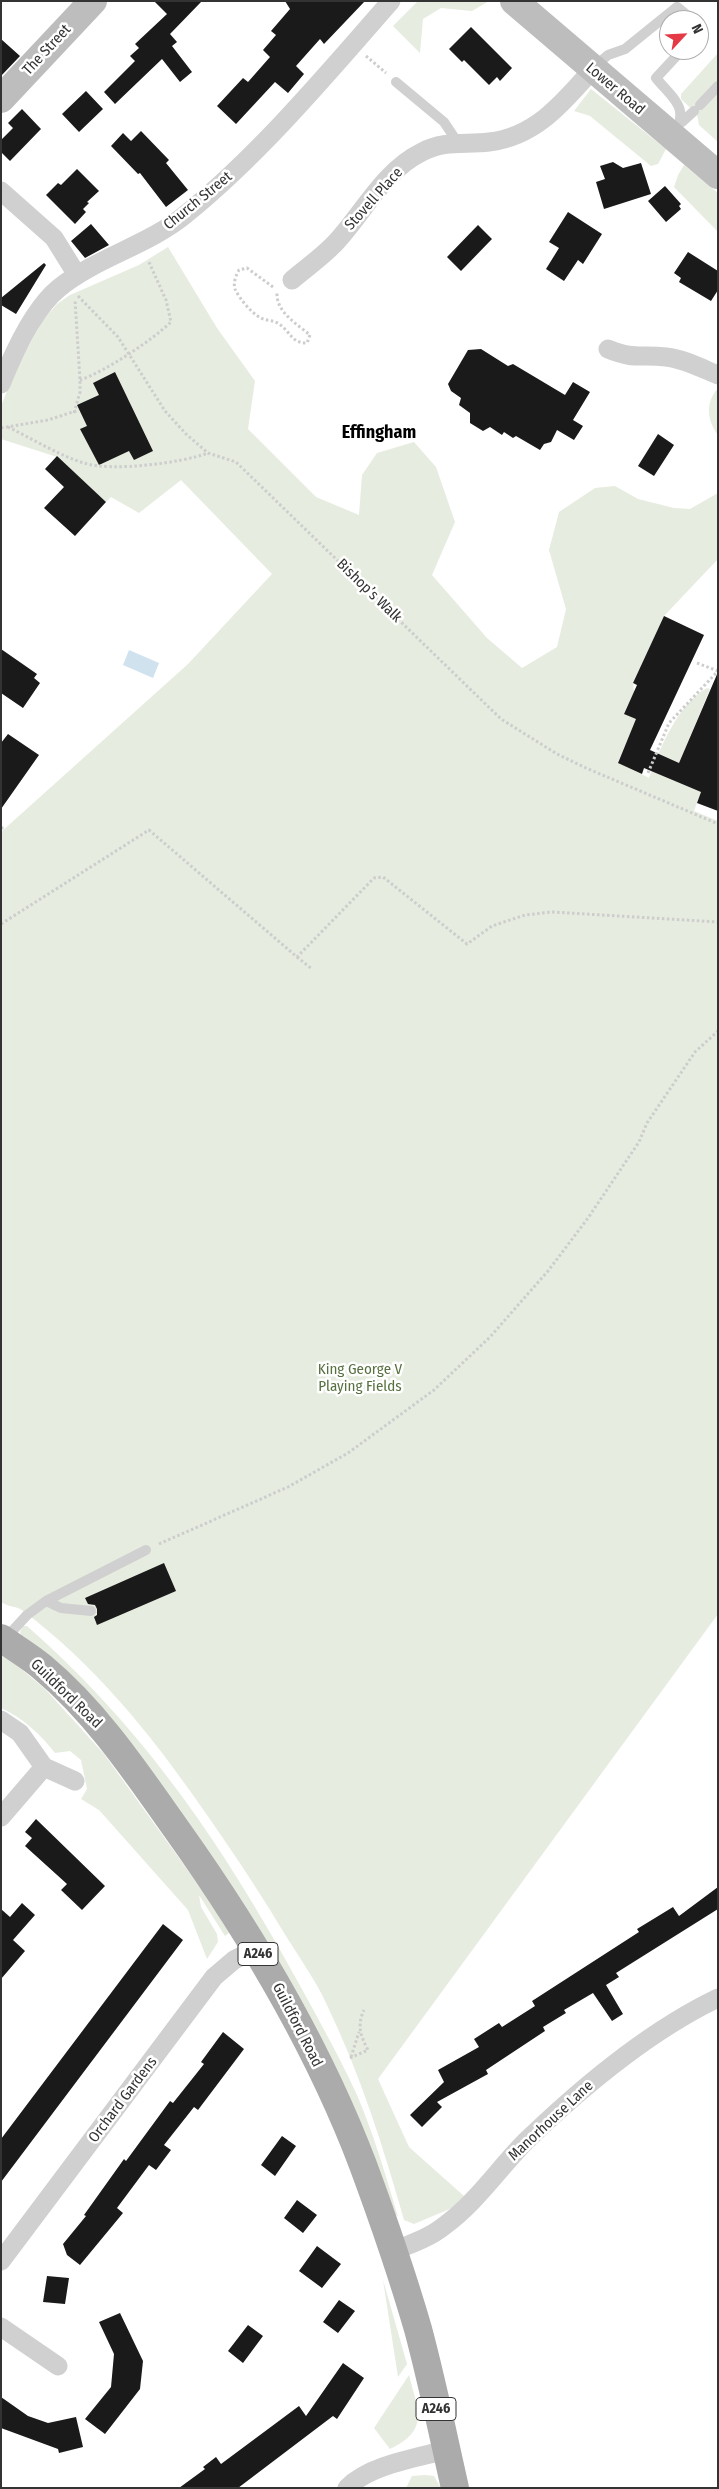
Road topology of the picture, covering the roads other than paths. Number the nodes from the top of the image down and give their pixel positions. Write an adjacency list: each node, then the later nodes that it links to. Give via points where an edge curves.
1 (93, 1): 9 (street, The Street)
2 (391, 1): 14 (street, Church Street, via 253,152 185,215)
3 (514, 1): 6 (street, Lower Road)
4 (659, 22): 6 (lane, via 625,49 608,55)
5 (673, 60): 10 (lane, via 656,78 680,107)
6 (592, 70): 10 (street, Lower Road); 11 (street, Stovell Place, via 568,97 523,133 488,143)
7 (396, 82): 11 (lane, via 444,122)
8 (718, 86): 10 (lane)
9 (1, 99)
10 (677, 130): 12 (street, Lower Road)
11 (458, 143): 15 (street, Stovell Place, via 441,144 420,152 395,172 338,241)
12 (718, 175)
13 (1, 191): 14 (street, via 54,238)
14 (76, 283): 18 (street, Church Street, via 61,286 47,301 12,356)
15 (285, 285)
16 (608, 349): 17 (street, via 624,356 668,358)
17 (718, 375)
18 (1, 384)
19 (146, 1550): 20 (lane)
20 (46, 1601): 21 (lane, via 62,1608); 22 (lane)
21 (91, 1611)
22 (3, 1639): 27 (main road, Guildford Road / A246, via 41,1666 121,1751 186,1843)
23 (1, 1720): 24 (street, via 20,1733)
24 (44, 1768): 25 (street); 26 (street)
25 (75, 1781)
26 (1, 1816)
27 (254, 1949): 29 (main road, Guildford Road / A246, via 311,2048 363,2164); 30 (street, Orchard Gardens, via 234,1960 214,1978)
28 (718, 1998): 29 (street, Manorhouse Lane, via 690,2011 590,2083 526,2142 445,2226 428,2237)
29 (393, 2251): 33 (main road, Guildford Road / A246, via 418,2329)
30 (1, 2261)
31 (1, 2326): 32 (street)
32 (58, 2366)
33 (446, 2450): 34 (street, via 374,2470); 35 (main road, Guildford Road / A246)
34 (347, 2488)
35 (455, 2488)

